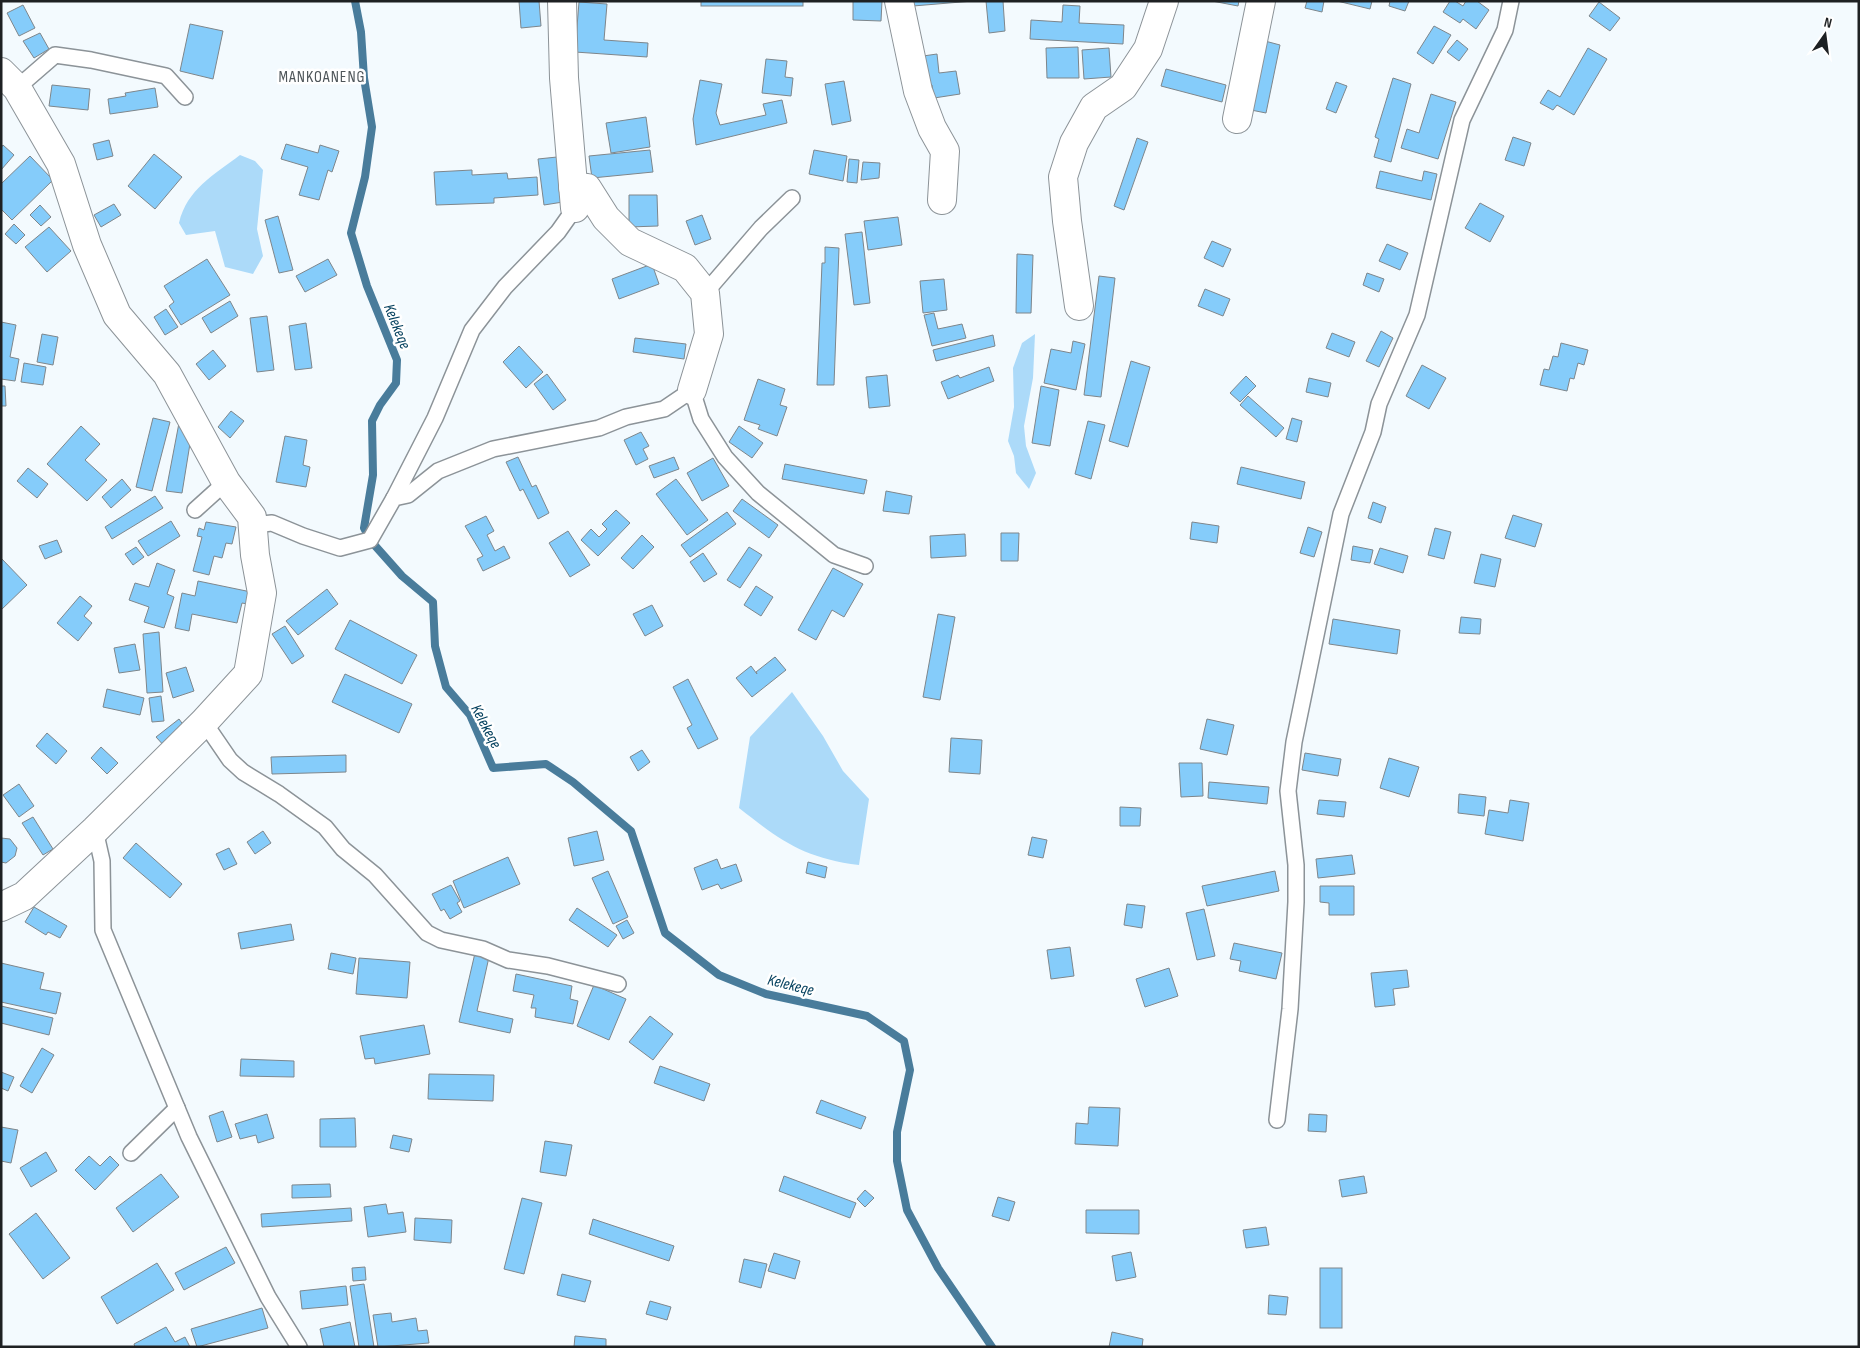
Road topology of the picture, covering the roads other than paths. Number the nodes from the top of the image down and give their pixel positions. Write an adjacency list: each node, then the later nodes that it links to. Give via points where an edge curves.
1 (562, 1): 9 (street, via 564,78)
2 (899, 1): 11 (street, via 918,91 945,151)
3 (1164, 1): 13 (street, via 1148,50 1123,87 1094,108 1074,143 1064,176 1066,221)
4 (1261, 1): 8 (street)
5 (1512, 1): 25 (lane, via 1505,30 1462,120 1418,315 1379,404 1373,432 1341,514 1294,742 1288,791 1296,865 1296,902 1290,1009)
6 (9, 80): 7 (lane, via 55,54 166,76); 15 (street, via 61,164 87,245 117,315 167,374)
7 (186, 97)
8 (1237, 119)
9 (574, 197): 12 (street, via 587,188 606,218 630,242 685,268); 16 (lane, via 558,232 505,287 472,330 434,418)
10 (792, 198): 12 (lane, via 761,228)
11 (942, 200)
12 (705, 293): 14 (street, via 709,334)
13 (1079, 306)
14 (692, 390): 16 (lane, via 664,409 626,417 599,428 493,449 438,471 408,495); 19 (lane, via 702,419 724,457 758,493 834,554)
15 (226, 482): 17 (lane); 18 (street, via 252,517)
16 (394, 498): 18 (lane, via 370,540 340,548 272,523)
17 (195, 510)
18 (253, 526): 20 (street, via 262,593 248,674)
19 (864, 566)
20 (204, 722): 21 (street); 23 (lane, via 242,772 325,827 343,849 375,875 427,933 441,940 483,949 508,960 548,966)
21 (95, 830): 22 (street, via 24,896); 24 (lane, via 102,860 103,930)
22 (1, 907)
23 (618, 984)
24 (177, 1108): 26 (lane); 27 (lane, via 268,1298)
25 (1278, 1120)
26 (131, 1153)
27 (298, 1347)

